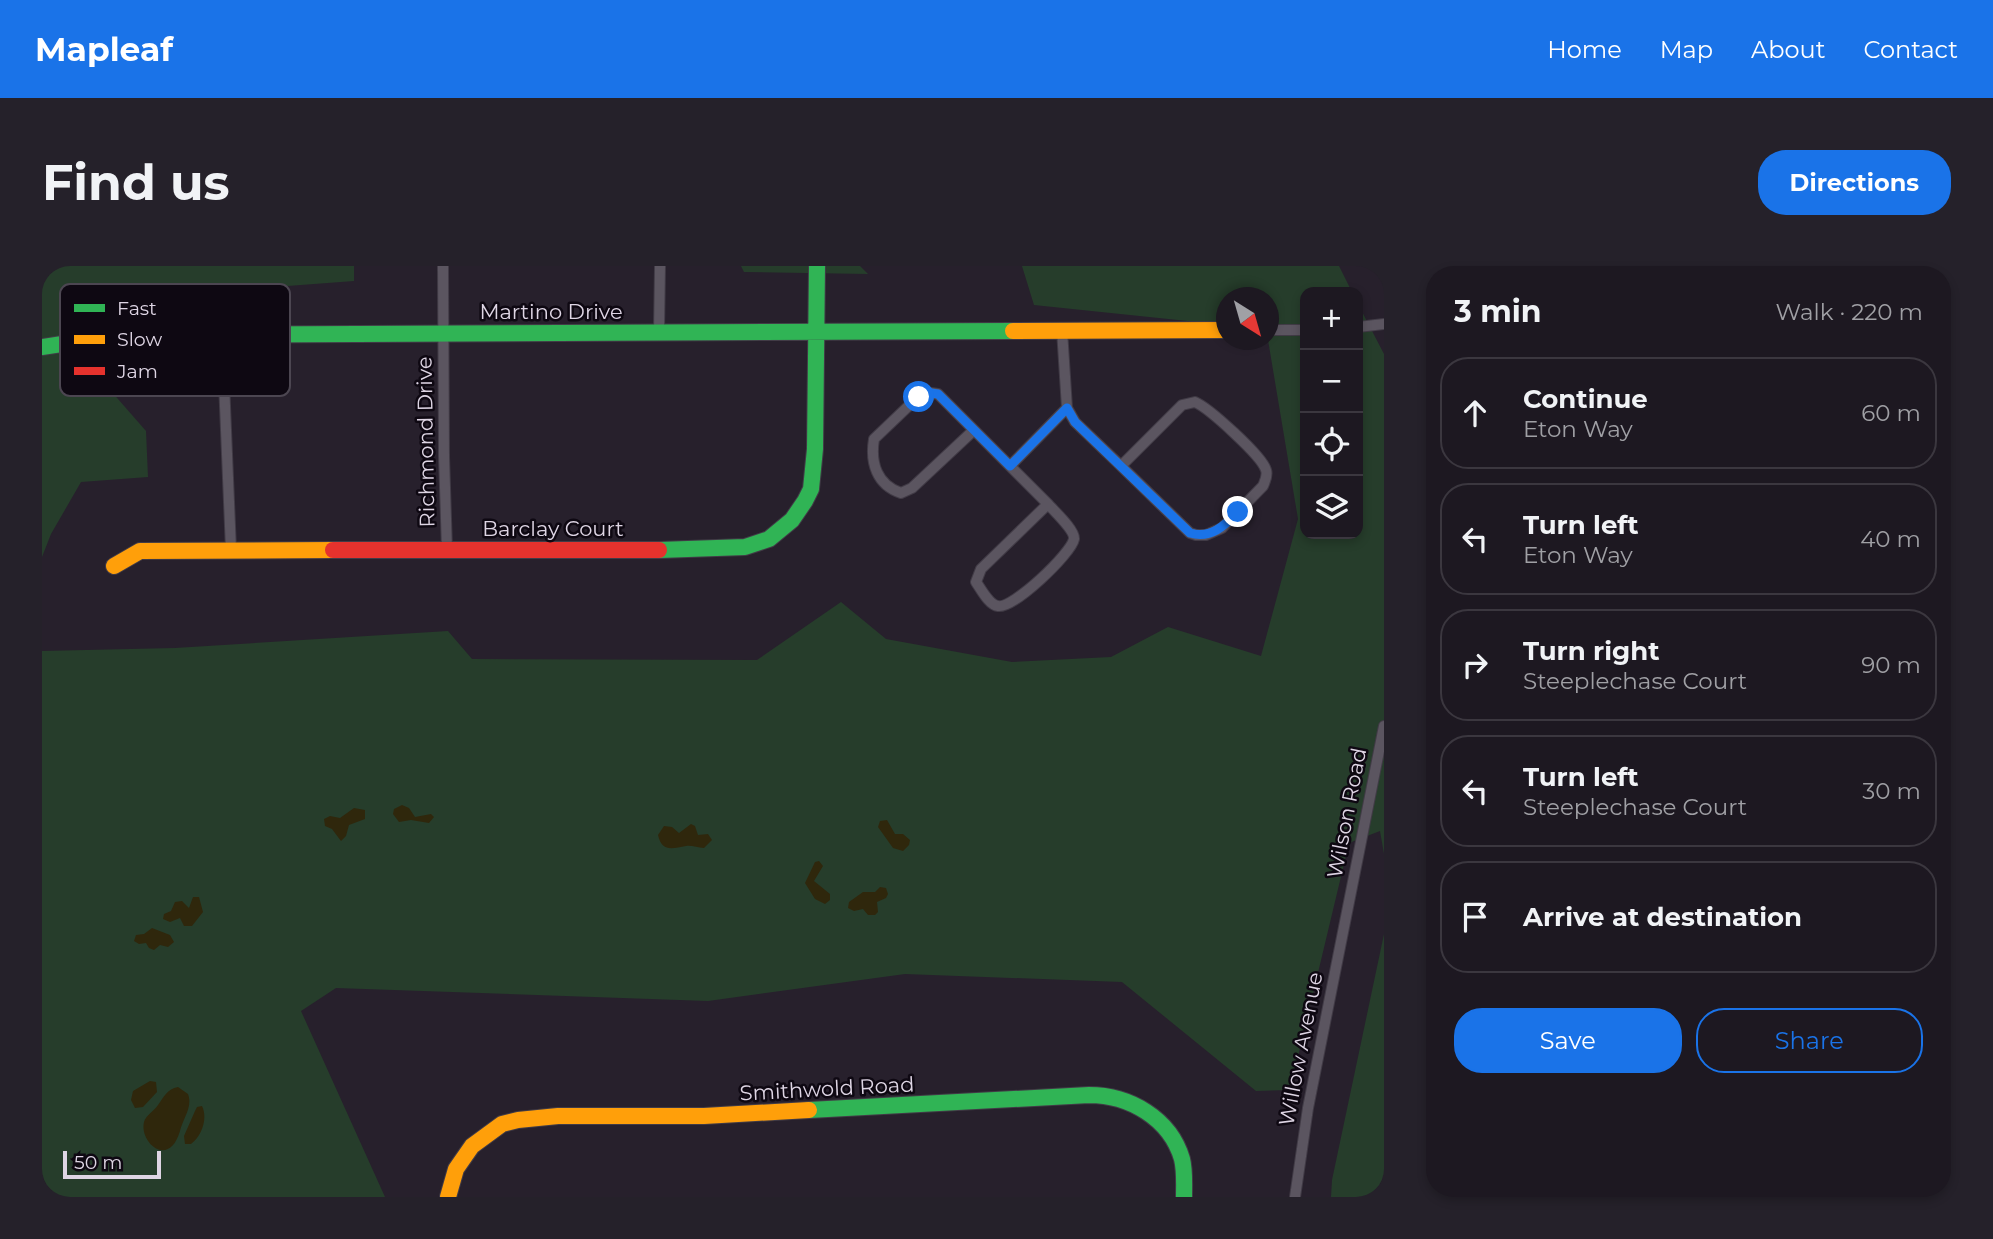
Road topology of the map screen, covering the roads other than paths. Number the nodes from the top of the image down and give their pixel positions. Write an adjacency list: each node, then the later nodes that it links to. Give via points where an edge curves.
1 (443, 266): 12 (street, Richmond Drive)
2 (660, 266): 11 (street)
3 (817, 266): 10 (street, Barclay Court)
4 (1384, 324): 5 (street)
5 (1363, 326)
6 (1062, 330): 7 (street, Martino Drive); 10 (street, Martino Drive); 17 (street)
7 (1216, 330)
8 (1279, 330): 9 (street)
9 (1300, 330)
10 (817, 331): 11 (street, Martino Drive); 23 (street, Barclay Court, via 811,489 792,520 769,539 745,547 678,550)
11 (659, 332): 12 (street, Martino Drive)
12 (443, 333): 13 (street, Martino Drive); 23 (street, Richmond Drive)
13 (290, 334)
14 (60, 344): 15 (street, Martino Drive)
15 (42, 347)
16 (225, 396): 22 (street)
17 (1067, 408): 19 (street); 20 (street, via 1075,422)
18 (974, 430): 18 (street, via 938,394 919,397 874,439 876,472 901,493); 19 (street)
19 (1010, 466): 21 (street)
20 (1121, 466): 20 (street, via 1196,535 1222,528 1267,478 1258,457 1195,402 1182,405)
21 (1048, 504): 21 (street, via 1074,539 1027,591 1010,604 992,604 976,582 981,569)
22 (231, 550): 23 (street, Barclay Court); 24 (street, Barclay Court, via 140,551)
23 (447, 550)
24 (114, 566)
25 (1384, 726): 26 (street, Wilson Road)
26 (1348, 909): 29 (street, Willow Avenue)
27 (447, 1197): 28 (street, Smithwold Road, via 456,1169 472,1146 502,1124 518,1120 704,1116 1089,1095 1117,1097 1154,1117 1180,1154)
28 (1184, 1197)
29 (1295, 1197)

